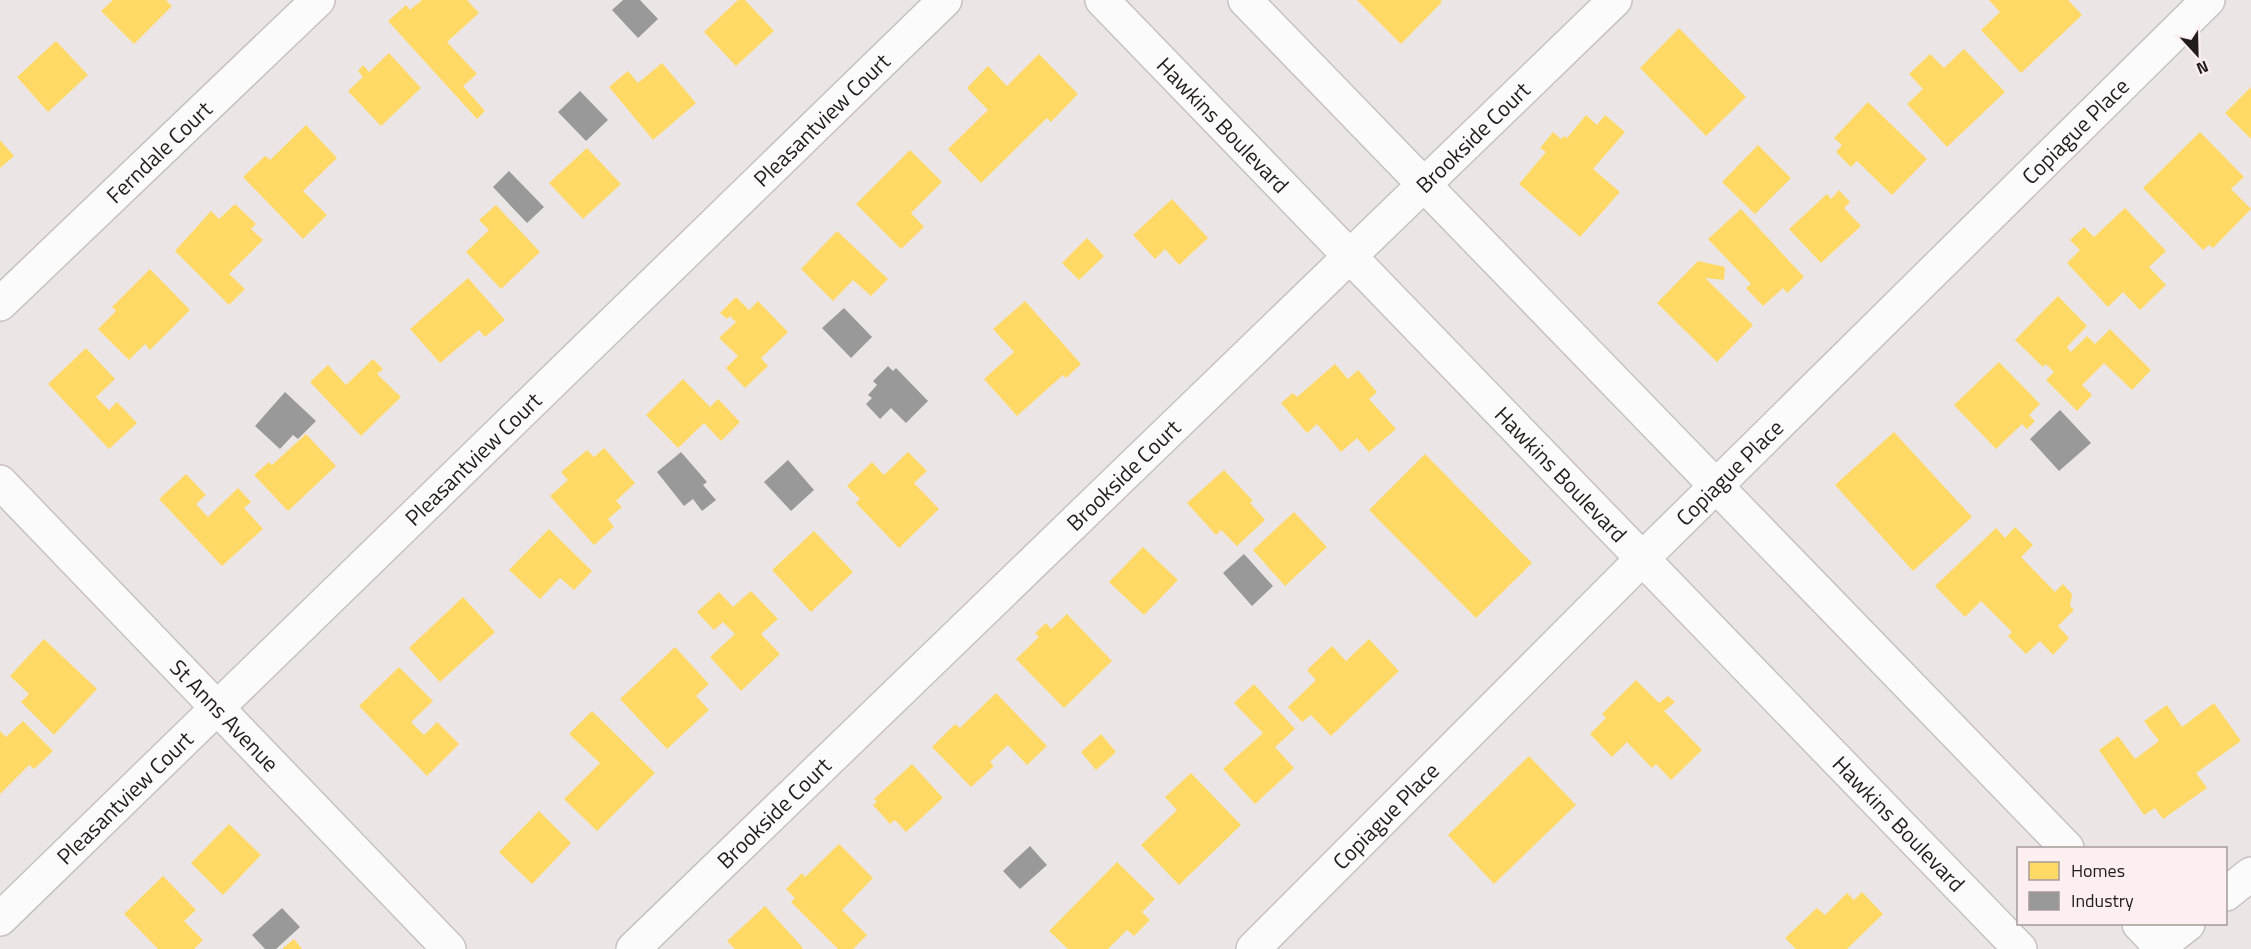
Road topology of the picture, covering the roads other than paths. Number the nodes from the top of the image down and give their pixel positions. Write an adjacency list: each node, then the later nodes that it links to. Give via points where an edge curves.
1 (318, 0): 9 (street, Ferndale Court)
2 (945, 0): 13 (street, Pleasantview Court)
3 (1102, 0): 8 (street, Hawkins Boulevard)
4 (1245, 0): 7 (street)
5 (1615, 0): 7 (street, Brookside Court)
6 (2208, 0): 11 (street, Copiague Place)
7 (1424, 185): 8 (street, Brookside Court); 11 (street)
8 (1350, 256): 12 (street, Hawkins Boulevard); 21 (street, Brookside Court)
9 (0, 304)
10 (0, 482): 13 (street, St Anns Avenue)
11 (1717, 485): 12 (street, Copiague Place); 14 (street)
12 (1643, 558): 22 (street, Copiague Place); 23 (street, Hawkins Boulevard)
13 (219, 707): 17 (street, Pleasantview Court); 20 (street, St Anns Avenue)
14 (2065, 847)
15 (2251, 874): 16 (street)
16 (2227, 893)
17 (0, 919)
18 (2186, 925): 19 (street)
19 (2151, 939)
20 (450, 949)
21 (633, 949)
22 (1252, 949)
23 (2020, 949)

